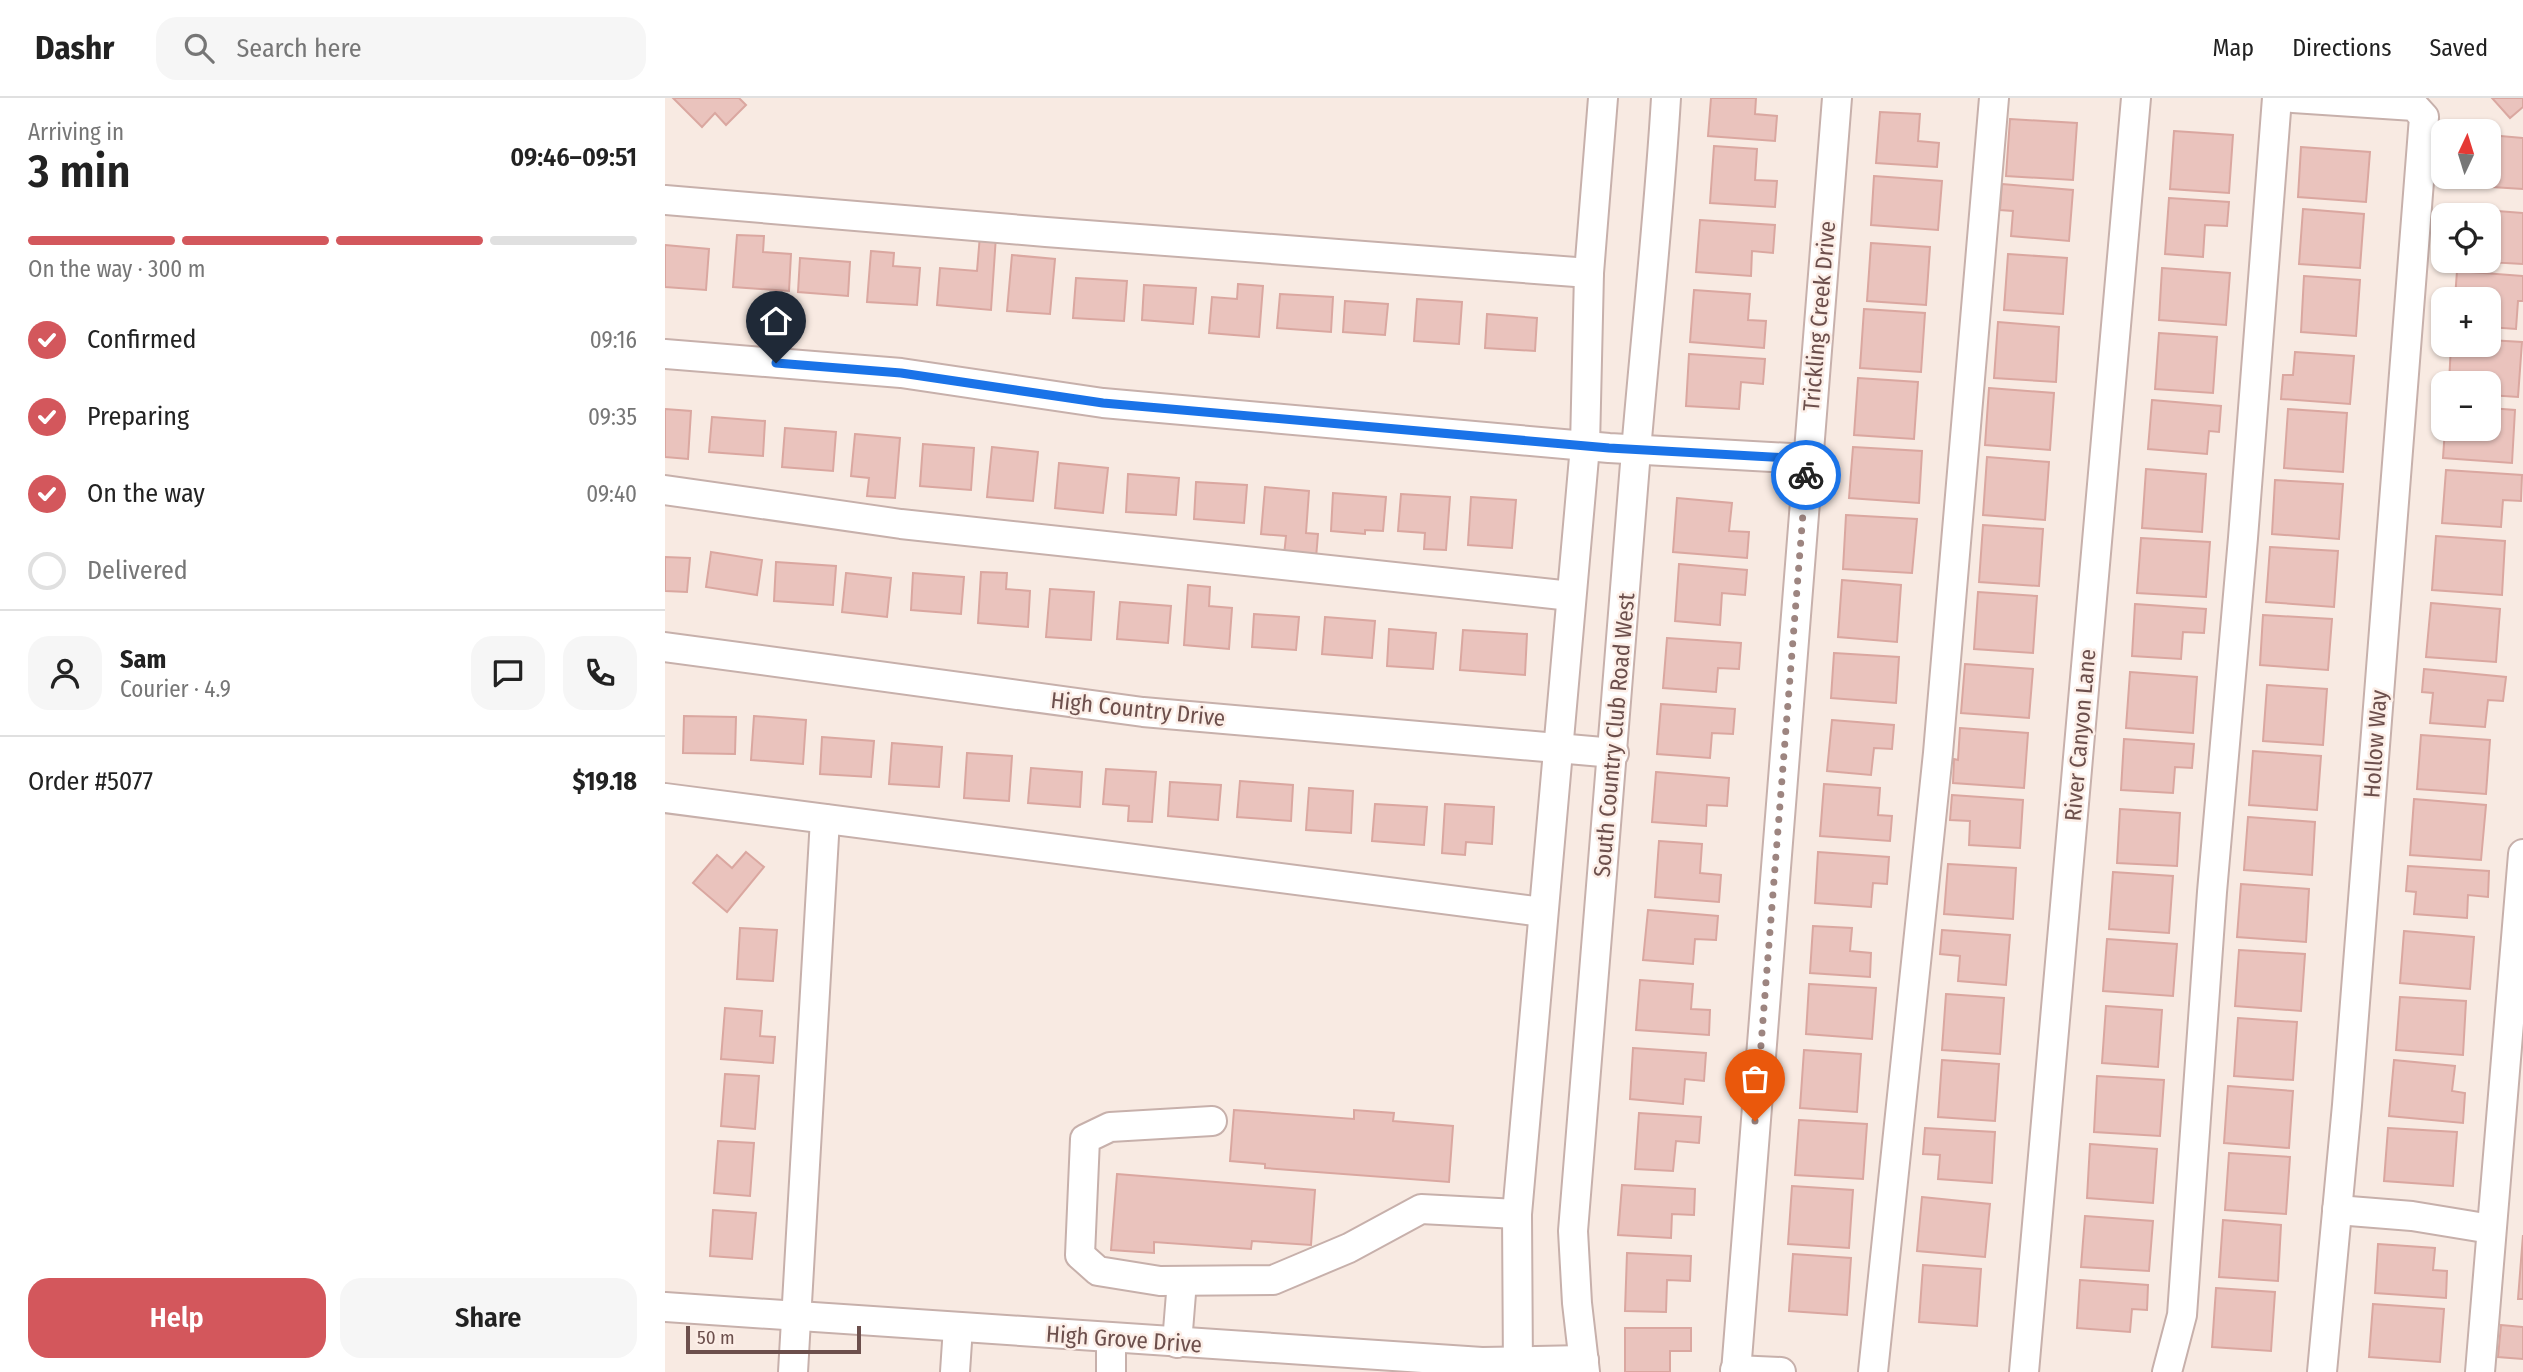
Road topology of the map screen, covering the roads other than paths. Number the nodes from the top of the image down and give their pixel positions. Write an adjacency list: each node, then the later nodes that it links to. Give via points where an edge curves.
1 (1602, 98): 9 (street)
2 (1666, 98): 12 (street, South Country Club Road West)
3 (1837, 98): 13 (street, Trickling Creek Drive)
4 (1994, 98): 41 (street, via 1938,753)
5 (2136, 98): 42 (street, River Canyon Lane)
6 (2277, 98): 43 (street, via 2182,1314)
7 (2294, 98): 24 (street, Hollow Way, via 2414,106 2424,117)
8 (665, 200): 9 (street)
9 (1590, 273): 11 (street)
10 (665, 354): 11 (street, via 901,373 1103,403)
11 (1585, 446): 12 (street); 15 (street)
12 (1637, 450): 13 (street); 18 (street, South Country Club Road West)
13 (1808, 459): 36 (street, Trickling Creek Drive)
14 (665, 490): 15 (street, via 901,524)
15 (1571, 596): 17 (street)
16 (665, 647): 17 (street, High Country Drive, via 1143,712)
17 (1557, 748): 18 (street, High Country Drive); 22 (street)
18 (1614, 753): 34 (street, South Country Club Road West, via 1573,1231)
19 (665, 798): 20 (street)
20 (825, 819): 22 (street); 29 (street)
21 (2523, 854): 26 (street)
22 (1543, 912): 25 (street)
23 (1212, 1121): 27 (street, via 1110,1127 1085,1139 1080,1255 1098,1271)
24 (2337, 1210): 26 (street); 44 (street, Hollow Way)
25 (1517, 1214): 27 (street, via 1420,1209 1349,1248 1273,1280); 35 (street)
26 (2491, 1229): 45 (street)
27 (1182, 1281): 32 (street)
28 (665, 1307): 29 (street, High Grove Drive)
29 (795, 1316): 30 (street, High Grove Drive); 37 (street)
30 (958, 1327): 31 (street, High Grove Drive); 38 (street)
31 (1111, 1338): 32 (street, High Grove Drive); 39 (street)
32 (1177, 1343): 33 (street, High Grove Drive)
33 (1296, 1362): 35 (street, High Grove Drive)
34 (1585, 1366): 35 (street, High Grove Drive)
35 (1518, 1367)
36 (1736, 1371): 40 (street)
37 (793, 1372)
38 (955, 1372)
39 (1111, 1372)
40 (1781, 1372)
41 (1874, 1372)
42 (2024, 1372)
43 (2168, 1372)
44 (2322, 1372)
45 (2480, 1372)

